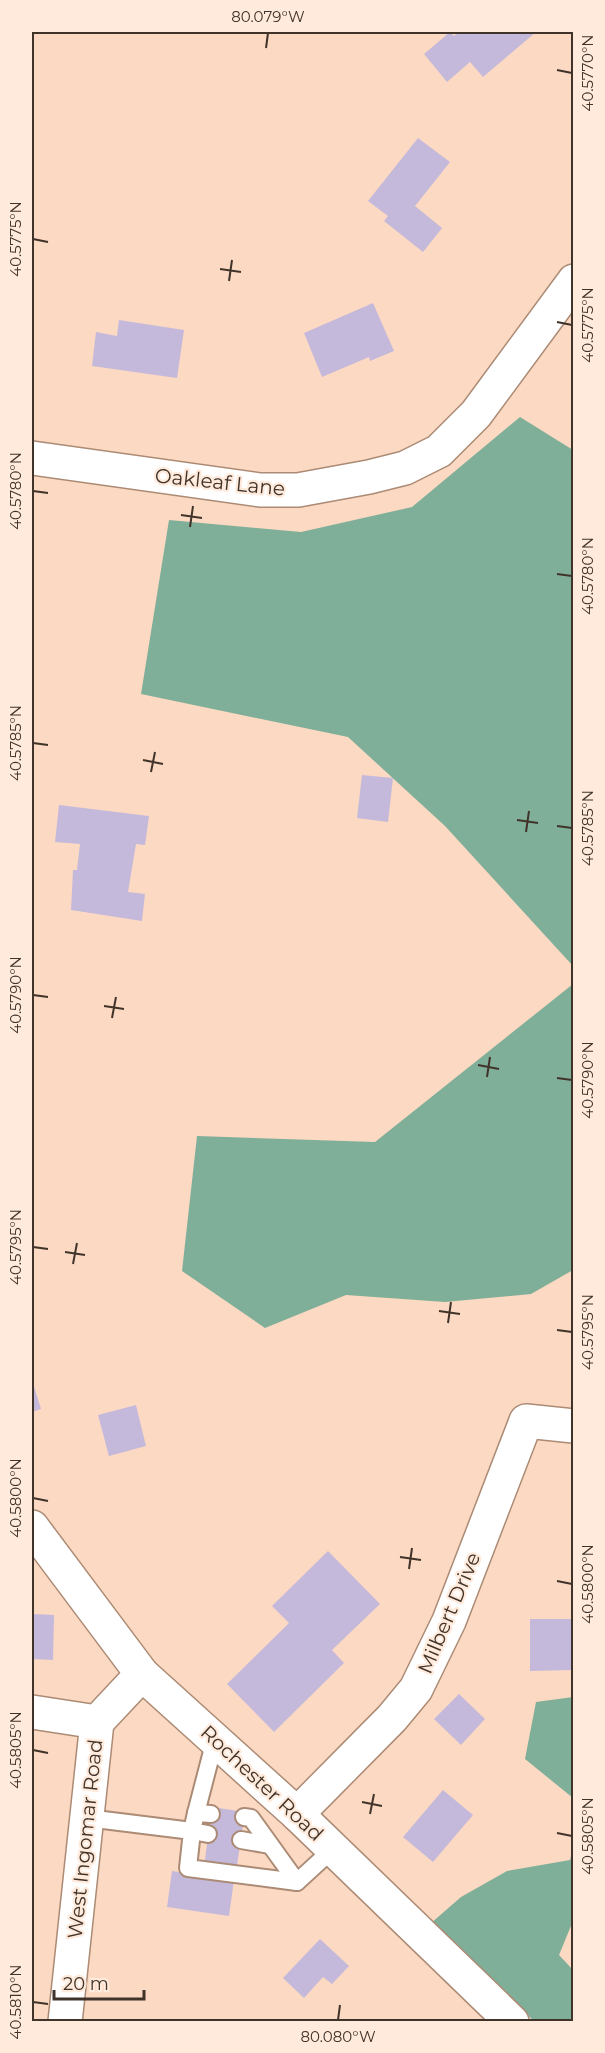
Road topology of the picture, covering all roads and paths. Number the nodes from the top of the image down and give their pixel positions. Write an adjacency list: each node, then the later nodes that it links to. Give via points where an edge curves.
1 (573, 281): 2 (street, Oakleaf Lane, via 476,414 439,451 405,468 298,490 260,490)
2 (32, 458)
3 (573, 1426): 9 (street, Milbert Drive, via 526,1421 449,1621 416,1689)
4 (32, 1527): 5 (street, Rochester Road)
5 (142, 1674): 7 (street, West Ingomar Road); 8 (street, Rochester Road)
6 (32, 1712): 7 (street)
7 (97, 1722): 11 (street, West Ingomar Road)
8 (215, 1740): 9 (street, Rochester Road); 12 (lane)
9 (297, 1814): 15 (street, Rochester Road)
10 (244, 1817): 14 (lane, via 251,1818)
11 (87, 1818): 12 (lane); 17 (street, West Ingomar Road)
12 (200, 1833): 16 (lane, via 188,1869)
13 (241, 1840): 14 (lane)
14 (270, 1845): 16 (lane)
15 (333, 1849): 16 (lane); 18 (street, Rochester Road)
16 (297, 1882)
17 (65, 2022)
18 (512, 2022)

